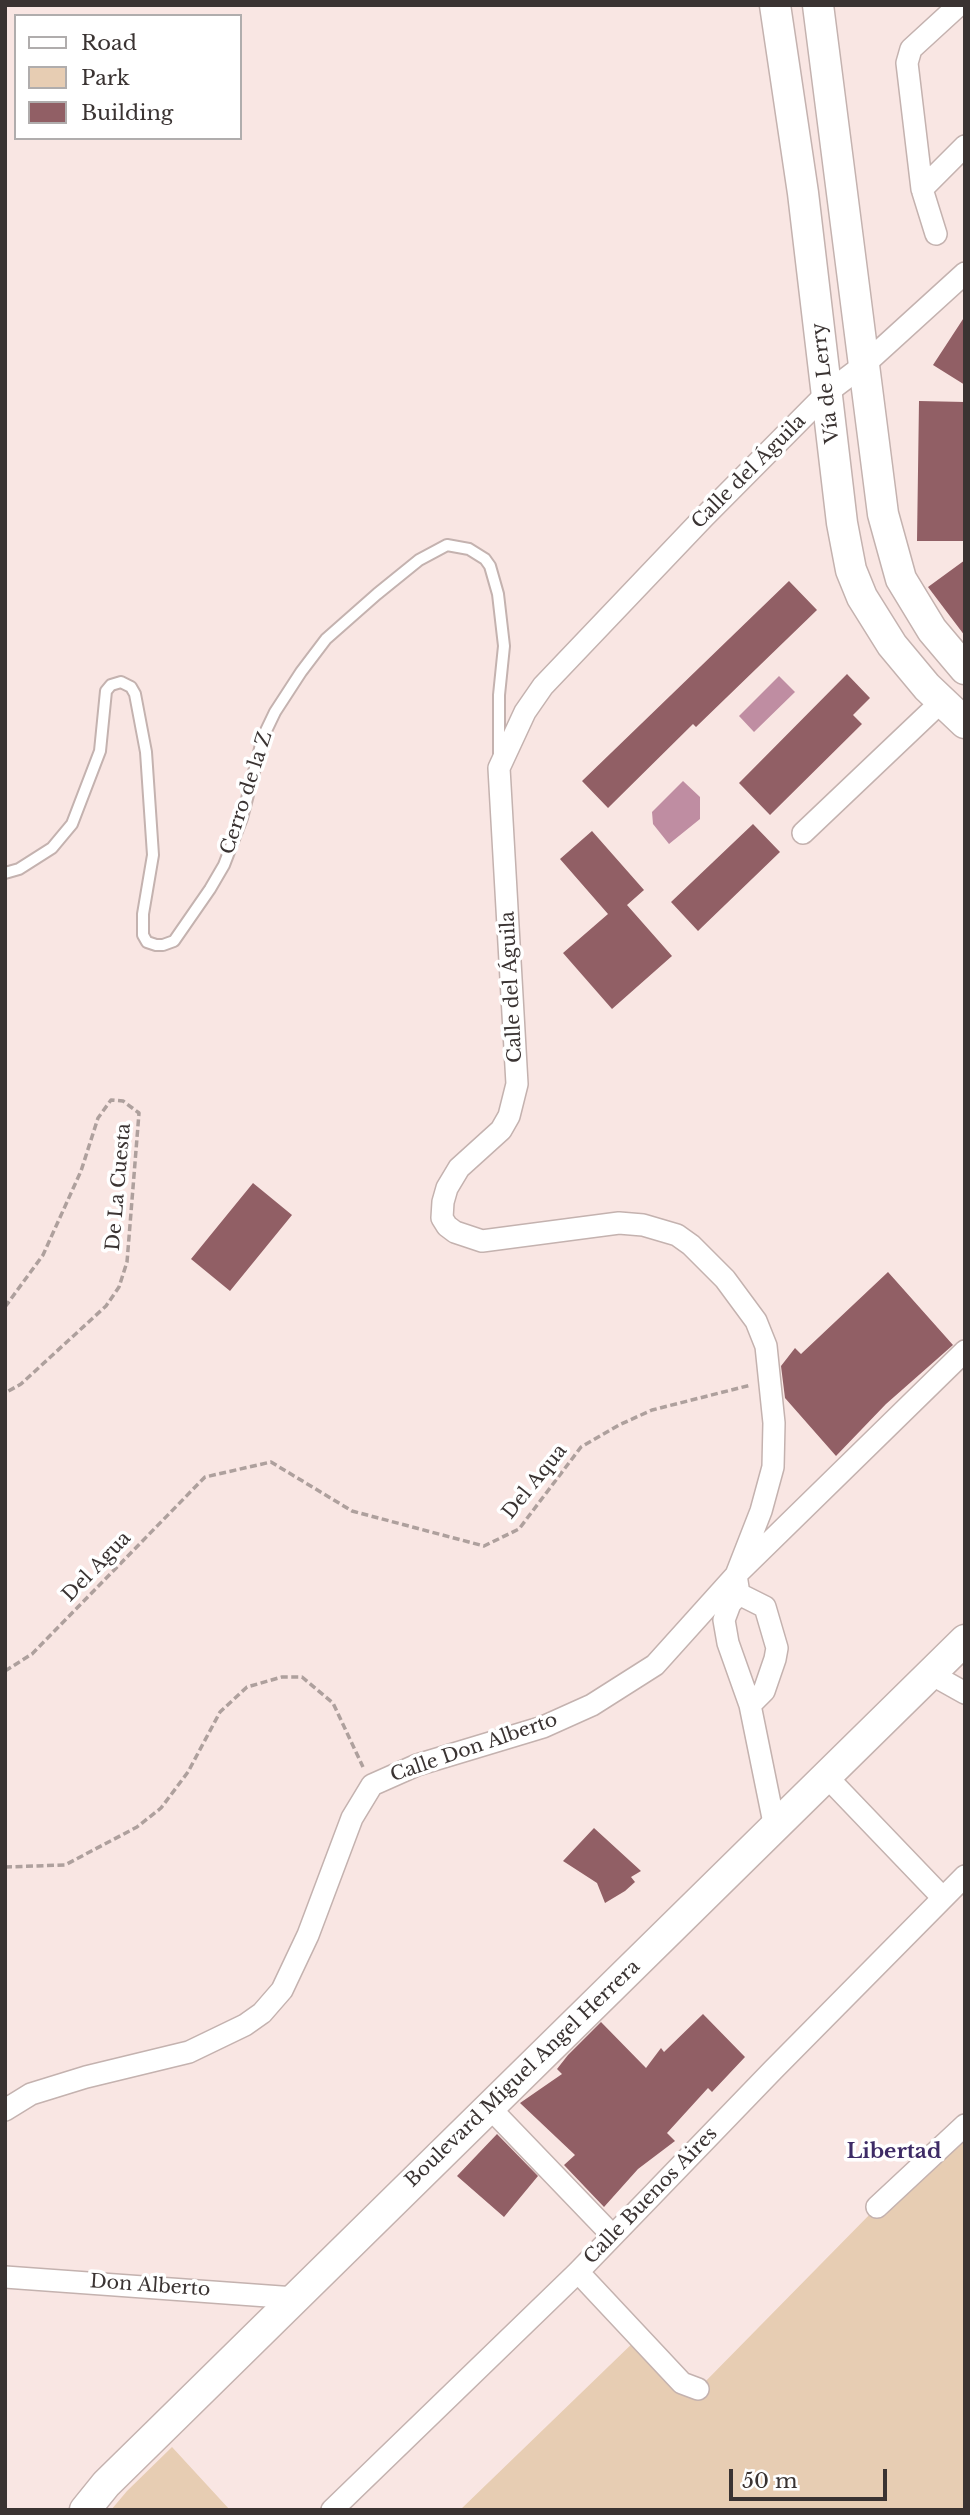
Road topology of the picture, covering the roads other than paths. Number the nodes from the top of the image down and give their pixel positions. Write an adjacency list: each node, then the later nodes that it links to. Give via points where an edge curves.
1 (775, 5): 4 (street, Vía de Lerry)
2 (959, 5): 7 (street, via 911,49 907,63)
3 (821, 18): 4 (street, via 798,10); 6 (street)
4 (780, 35): 8 (street, Vía de Lerry)
5 (965, 146): 7 (street)
6 (841, 189): 8 (street); 11 (street)
7 (922, 189): 9 (street)
8 (803, 193): 12 (street, Vía de Lerry)
9 (936, 234)
10 (965, 273): 11 (street, Calle del Águila)
11 (865, 364): 12 (street, Calle del Águila); 13 (street, via 883,514 901,579)
12 (828, 392): 14 (street, Vía de Lerry, via 842,523 856,582 892,645); 16 (street, Calle del Águila, via 543,685)
13 (965, 669)
14 (942, 701): 15 (street, Vía de Lerry); 17 (street)
15 (965, 723)
16 (499, 768): 18 (lane, Cerro de la Z, via 504,646 498,594 485,559 469,549 447,545 419,560 343,623 295,682 263,737 242,818 223,865 174,941 153,944 143,935 153,855 146,752 135,694 121,682 110,685 105,694 100,751 72,824 52,848); 20 (street, Calle del Águila, via 517,1084 501,1130 458,1168 447,1188 442,1218 455,1232 482,1241 620,1223 643,1225 677,1235 725,1279 756,1321 766,1346 774,1423 773,1466)
17 (803, 833)
18 (5, 873)
19 (965, 1351): 20 (street, Calle Don Alberto)
20 (738, 1585): 24 (street, Calle del Águila, via 724,1620); 24 (street, via 765,1607 777,1648 764,1691); 30 (street, Calle Don Alberto, via 654,1665 593,1705 543,1727 417,1765 372,1785 352,1818 282,1990 262,2013 189,2052 31,2094)
21 (965, 1640): 22 (street, Boulevard Miguel Angel Herrera)
22 (931, 1674): 23 (street); 25 (street, Boulevard Miguel Angel Herrera)
23 (965, 1693)
24 (750, 1705): 26 (street, Calle del Águila)
25 (827, 1777): 26 (street, Boulevard Miguel Angel Herrera); 28 (street)
26 (775, 1828): 29 (street, Boulevard Miguel Angel Herrera)
27 (965, 1876): 28 (street, Calle Buenos Aires)
28 (943, 1898): 33 (street, Calle Buenos Aires)
29 (489, 2107): 33 (street); 36 (street, Boulevard Miguel Angel Herrera)
30 (5, 2110)
31 (965, 2125): 32 (street)
32 (877, 2207)
33 (612, 2235): 34 (street, Calle Buenos Aires)
34 (578, 2272): 37 (street, via 682,2383); 39 (street, Calle Buenos Aires)
35 (5, 2277): 36 (street, Don Alberto)
36 (295, 2298): 38 (street, Boulevard Miguel Angel Herrera)
37 (698, 2389)
38 (85, 2510)
39 (332, 2510)

